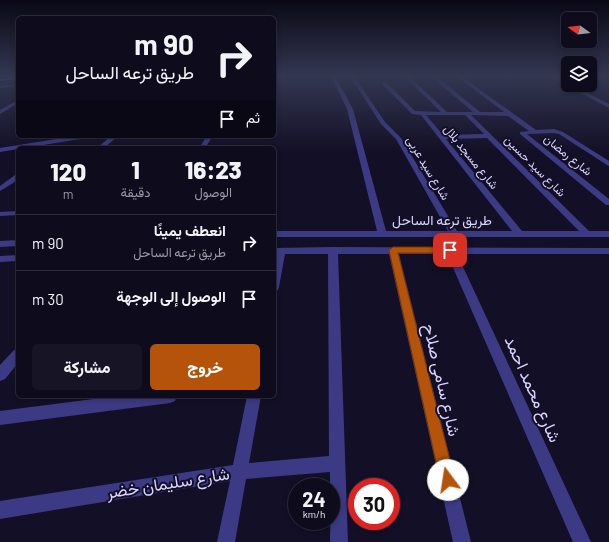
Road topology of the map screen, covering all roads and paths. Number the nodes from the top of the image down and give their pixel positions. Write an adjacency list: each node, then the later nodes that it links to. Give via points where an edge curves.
1 (346, 101): 34 (street)
2 (369, 101): 38 (street, شارع سيد عربى, via 398,138)
3 (402, 101): 12 (street, شارع مسجد بلال, via 412,112)
4 (433, 101): 11 (street)
5 (464, 101): 14 (street)
6 (492, 101): 15 (street)
7 (600, 101): 9 (street)
8 (16, 103): 10 (street)
9 (609, 106)
10 (0, 112)
11 (445, 112): 12 (street); 13 (street)
12 (422, 113): 18 (street, شارع مسجد بلال)
13 (467, 114): 14 (street); 17 (street, شارع سيد حسين)
14 (479, 114): 15 (street)
15 (509, 114): 16 (street)
16 (534, 132): 27 (street, via 561,133); 30 (street, شارع رمضان, via 522,133)
17 (489, 136): 18 (street); 36 (street, شارع سيد حسين)
18 (441, 137): 35 (street, شارع مسجد بلال)
19 (75, 138): 22 (street)
20 (79, 138): 23 (street)
21 (112, 138): 24 (street)
22 (25, 146)
23 (66, 146)
24 (102, 146)
25 (16, 147): 26 (street)
26 (0, 150)
27 (609, 164)
28 (16, 178): 29 (street)
29 (0, 189)
30 (609, 203)
31 (16, 212): 32 (street)
32 (0, 214)
33 (276, 234): 34 (street, طريق ترعه الساحل)
34 (382, 234): 38 (street, طريق ترعه الساحل)
35 (520, 234): 36 (street, طريق ترعه الساحل); 38 (street, طريق ترعه الساحل)
36 (588, 234): 37 (street, طريق ترعه الساحل)
37 (609, 234)
38 (455, 235)
39 (16, 243): 40 (street)
40 (0, 244)
41 (334, 250): 42 (street); 44 (street); 54 (street)
42 (393, 250): 43 (street); 59 (street, شارع سامى صلاح)
43 (450, 250): 45 (street); 60 (street, شارع محمد احمد)
44 (278, 251): 48 (street)
45 (609, 251)
46 (16, 258): 47 (street)
47 (0, 259)
48 (276, 269)
49 (16, 356): 50 (street)
50 (0, 375)
51 (155, 398): 53 (street)
52 (254, 398): 55 (street)
53 (0, 418)
54 (337, 462): 55 (street, شارع سليمان خضر); 58 (street)
55 (238, 472): 56 (street, شارع سليمان خضر); 57 (street)
56 (0, 510)
57 (226, 542)
58 (339, 542)
59 (462, 542)
60 (582, 542)

